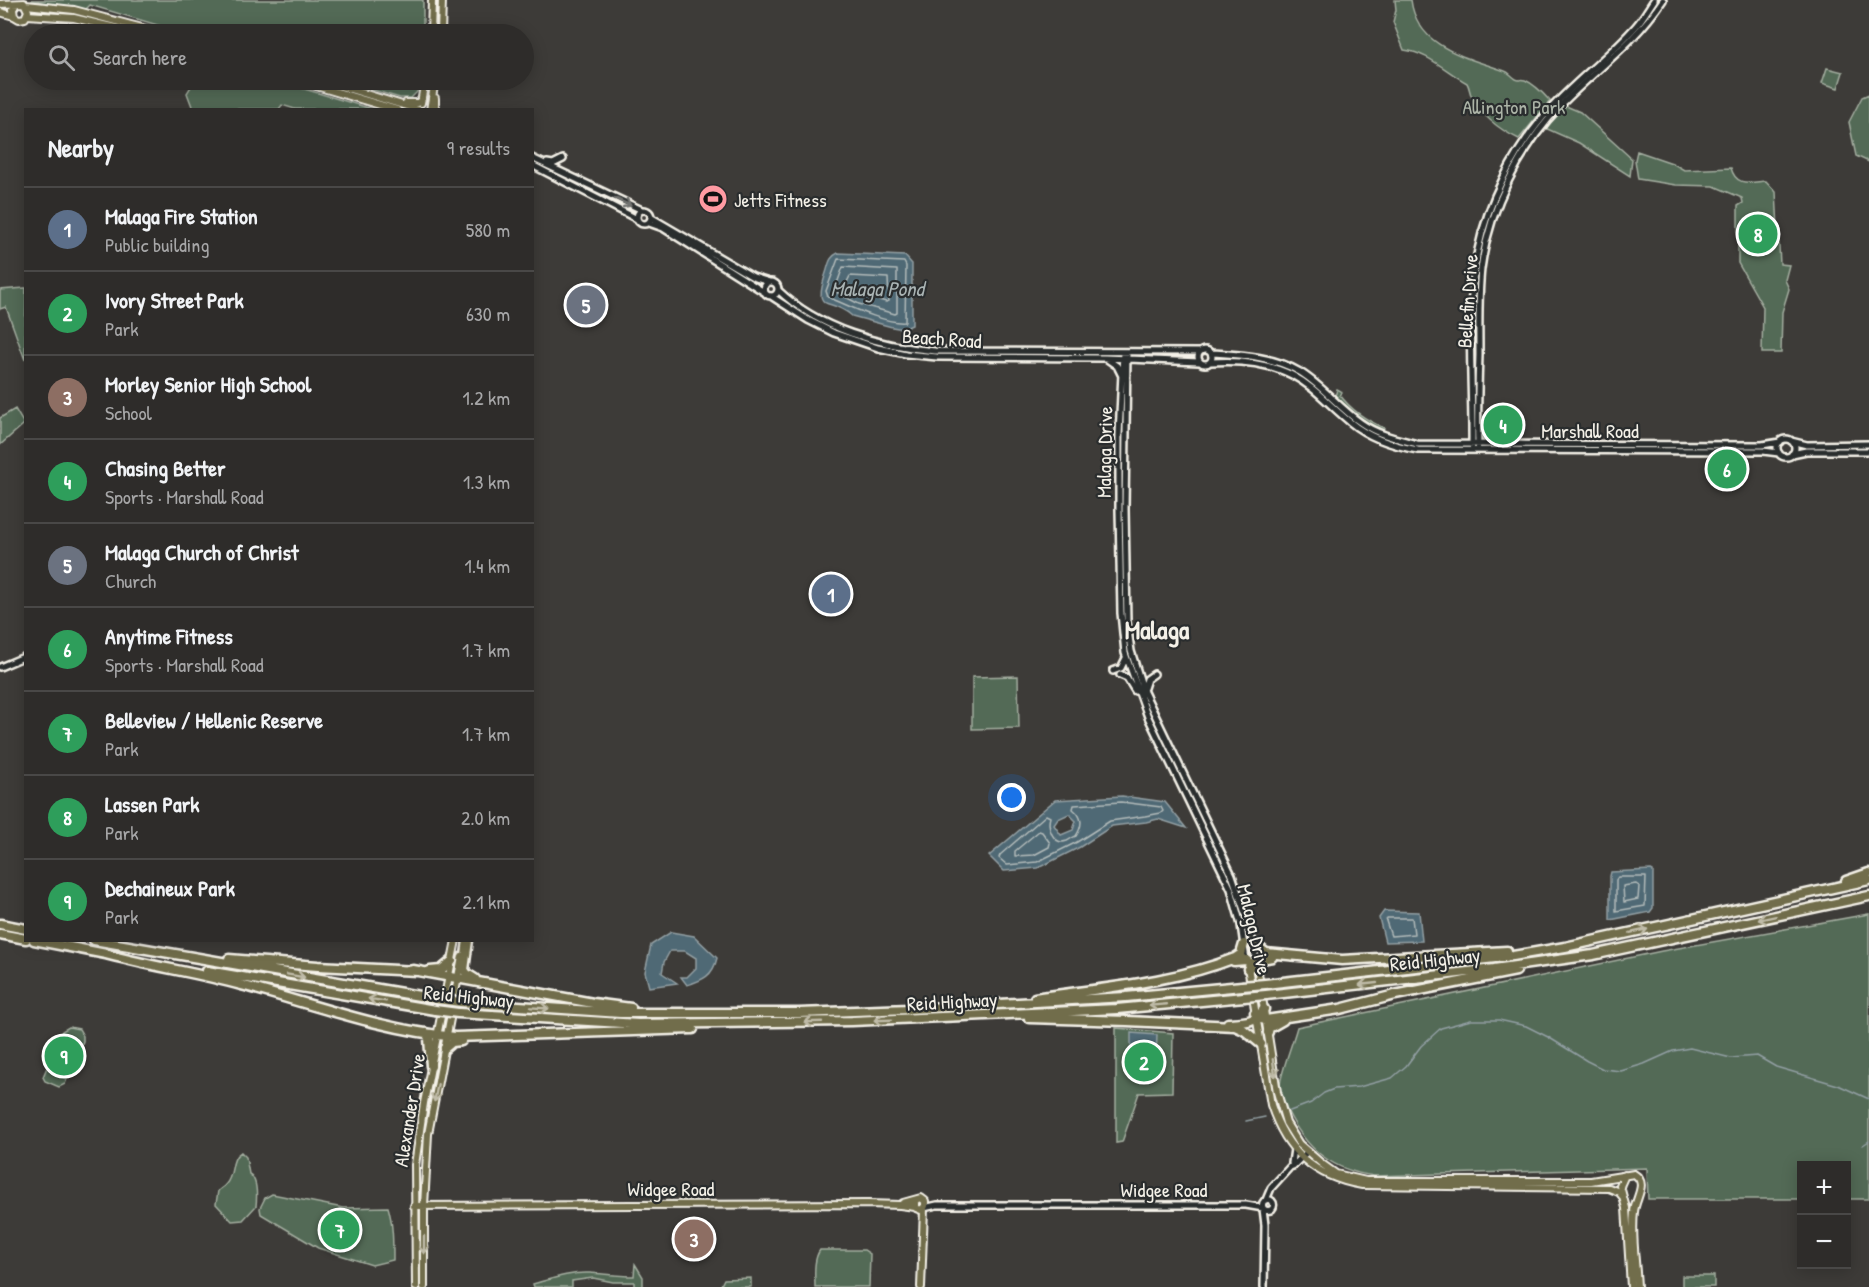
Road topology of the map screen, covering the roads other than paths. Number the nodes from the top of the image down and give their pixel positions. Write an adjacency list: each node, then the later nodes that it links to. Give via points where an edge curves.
1 (432, 0): 13 (main road)
2 (1654, 0): 49 (main road, Bellefin Drive, via 1637,25 1534,128 1496,196 1482,233 1473,283)
3 (1663, 0): 48 (main road, Bellefin Drive, via 1639,33 1562,104 1535,135 1500,200 1480,280)
4 (443, 2): 14 (main road)
5 (0, 4): 6 (main road)
6 (16, 4): 7 (main road); 10 (main road)
7 (26, 4): 9 (main road); 12 (main road, via 84,12)
8 (0, 12): 10 (main road)
9 (27, 15): 10 (main road, via 21,19); 11 (main road)
10 (14, 16)
11 (99, 24)
12 (128, 24)
13 (431, 24)
14 (442, 24)
15 (330, 90): 22 (main road)
16 (354, 90): 20 (main road)
17 (423, 90): 21 (main road)
18 (434, 90): 25 (main road)
19 (436, 90): 26 (main road)
20 (382, 98): 21 (main road, via 411,104); 23 (main road)
21 (422, 99): 24 (main road)
22 (391, 108)
23 (414, 108)
24 (420, 108)
25 (430, 108)
26 (435, 108)
27 (563, 159): 28 (main road, via 551,164)
28 (534, 161)
29 (534, 161): 31 (main road, one-way to 31)
30 (534, 162): 32 (main road)
31 (642, 210): 32 (main road); 33 (main road, via 649,212)
32 (637, 219): 33 (main road, via 642,224)
33 (650, 220): 34 (main road); 36 (main road)
34 (769, 282): 35 (main road, via 775,283); 36 (main road, via 764,285)
35 (778, 291): 37 (main road); 40 (main road, Beach Road, via 808,314 834,326 910,349)
36 (764, 292): 37 (main road)
37 (771, 296): 41 (main road, Beach Road, via 834,333 906,354)
38 (1199, 352): 39 (main road); 40 (main road); 43 (main road)
39 (1211, 353): 44 (main road); 47 (main road, Marshall Road, via 1269,360 1300,372)
40 (1125, 355): 41 (main road, Beach Road); 42 (main road); 45 (main road, Malaga Drive); 46 (main road, Malaga Drive)
41 (1105, 358): 46 (main road, via 1117,366)
42 (1143, 359): 43 (main road); 45 (main road)
43 (1199, 362): 44 (main road)
44 (1210, 362): 47 (main road, Marshall Road, via 1267,365)
45 (1127, 367): 65 (main road, Malaga Drive, via 1127,622)
46 (1123, 378): 60 (main road, Malaga Drive, via 1119,509)
47 (1326, 396): 52 (main road, Marshall Road, via 1374,430); 55 (main road, Marshall Road, via 1358,429 1396,446 1418,450)
48 (1478, 429): 54 (main road); 55 (main road, Bellefin Drive)
49 (1472, 435): 52 (main road, via 1461,442); 55 (main road, Bellefin Drive)
50 (1791, 441): 51 (main road); 53 (main road, via 1807,445); 58 (main road)
51 (1780, 442): 54 (main road, Marshall Road); 57 (main road)
52 (1427, 444): 55 (main road, Marshall Road)
53 (1869, 444)
54 (1488, 445): 55 (main road, Marshall Road)
55 (1475, 448): 57 (main road, Marshall Road)
56 (1869, 451): 58 (main road)
57 (1779, 453): 58 (main road, via 1786,457)
58 (1792, 454)
59 (24, 657): 61 (main road)
60 (1126, 657): 62 (main road, via 1121,668); 66 (main road, Malaga Drive)
61 (0, 667)
62 (1113, 671)
63 (1154, 674): 65 (main road, via 1145,681)
64 (1120, 675): 66 (main road, via 1129,681)
65 (1144, 692): 81 (main road, Malaga Drive, via 1232,875)
66 (1142, 702): 81 (main road, Malaga Drive, via 1226,877)
67 (1869, 873): 70 (highway)
68 (1869, 880): 70 (highway, Reid Highway)
69 (1869, 896): 84 (highway, Reid Highway, one-way to 84)
70 (1718, 913): 80 (highway, Reid Highway, one-way to 70)
71 (0, 924): 72 (highway)
72 (24, 929)
73 (0, 934): 74 (highway)
74 (24, 939)
75 (44, 942): 82 (highway, Reid Highway)
76 (105, 942): 83 (highway, Reid Highway)
77 (456, 942): 86 (main road, Alexander Drive)
78 (466, 942): 90 (main road, Alexander Drive)
79 (467, 942): 91 (highway, via 464,970)
80 (1586, 942): 85 (highway, via 1404,958 1342,960); 92 (highway, Reid Highway, bridge, via 1513,956 1264,984 1126,997)
81 (1249, 944): 85 (highway, via 1266,953); 87 (highway, via 1239,956); 88 (main road, Malaga Drive); 88 (main road, Malaga Drive)
82 (102, 953): 98 (highway, Reid Highway, one-way to 82, bridge, via 629,1024 458,1013); 101 (highway)
83 (172, 954): 89 (highway); 94 (highway, Reid Highway, one-way to 94, bridge, via 460,1002 620,1013)
84 (1593, 955): 95 (highway, Reid Highway, one-way to 95, bridge, via 1266,995); 97 (highway)
85 (1288, 956): 88 (highway)
86 (452, 961): 89 (highway, via 437,971); 90 (main road, Alexander Drive)
87 (1216, 964): 88 (highway); 92 (highway, via 1120,987)
88 (1252, 964): 93 (main road, Malaga Drive); 96 (main road, Malaga Drive)
89 (413, 970): 90 (highway)
90 (453, 978): 91 (highway); 102 (main road, Alexander Drive); 104 (main road, Alexander Drive)
91 (488, 983): 94 (highway, via 621,1007 785,1009)
92 (945, 1007): 94 (highway, Reid Highway)
93 (1264, 1009): 96 (highway)
94 (799, 1013)
95 (984, 1016): 98 (highway, Reid Highway, one-way to 98); 99 (highway)
96 (1259, 1017): 97 (highway); 99 (highway, via 1247,1022); 100 (main road, Malaga Drive); 105 (main road, Malaga Drive)
97 (1286, 1018): 100 (highway)
98 (774, 1023): 103 (highway)
99 (1210, 1024): 105 (highway, via 1235,1026)
100 (1268, 1032): 110 (main road, Malaga Drive, one-way to 110, via 1282,1115)
101 (426, 1033): 102 (highway); 107 (highway)
102 (437, 1035): 104 (highway); 107 (main road, Alexander Drive)
103 (506, 1035): 104 (highway); 106 (highway, via 452,1042)
104 (448, 1036): 106 (main road, Alexander Drive)
105 (1261, 1044): 110 (main road, Malaga Drive, via 1271,1105 1279,1126)
106 (446, 1048): 108 (main road, Alexander Drive, one-way to 108)
107 (431, 1066): 109 (main road, Alexander Drive)
108 (430, 1121): 109 (main road, via 427,1116 424,1118); 119 (main road, Alexander Drive)
109 (418, 1143): 118 (main road, Alexander Drive)
110 (1301, 1153): 111 (main road); 111 (main road); 112 (main road, Malaga Drive); 113 (main road, Malaga Drive, via 1336,1174 1366,1181 1591,1181)
111 (1292, 1165): 112 (main road); 114 (main road)
112 (1314, 1168): 115 (main road, Malaga Drive, via 1362,1185 1592,1187 1614,1189)
113 (1625, 1174): 115 (main road, via 1620,1184); 130 (main road, via 1634,1174 1642,1183 1633,1218)
114 (1274, 1185): 116 (main road); 117 (main road)
115 (1623, 1197): 129 (main road)
116 (1265, 1200): 117 (main road); 120 (main road, Widgee Road); 122 (main road)
117 (1273, 1202): 123 (main road)
118 (414, 1204): 119 (main road, Widgee Road); 125 (main road, Alexander Drive)
119 (424, 1204): 121 (main road, Widgee Road); 126 (main road, Alexander Drive, one-way to 126)
120 (1246, 1205): 121 (main road, Widgee Road); 122 (main road, Widgee Road)
121 (920, 1206): 127 (main road)
122 (1263, 1208): 123 (main road, Widgee Road); 124 (main road)
123 (1270, 1210): 124 (main road)
124 (1265, 1225): 128 (main road)
125 (416, 1287)
126 (424, 1287)
127 (921, 1287)
128 (1264, 1287)
129 (1631, 1287)
130 (1637, 1287)

